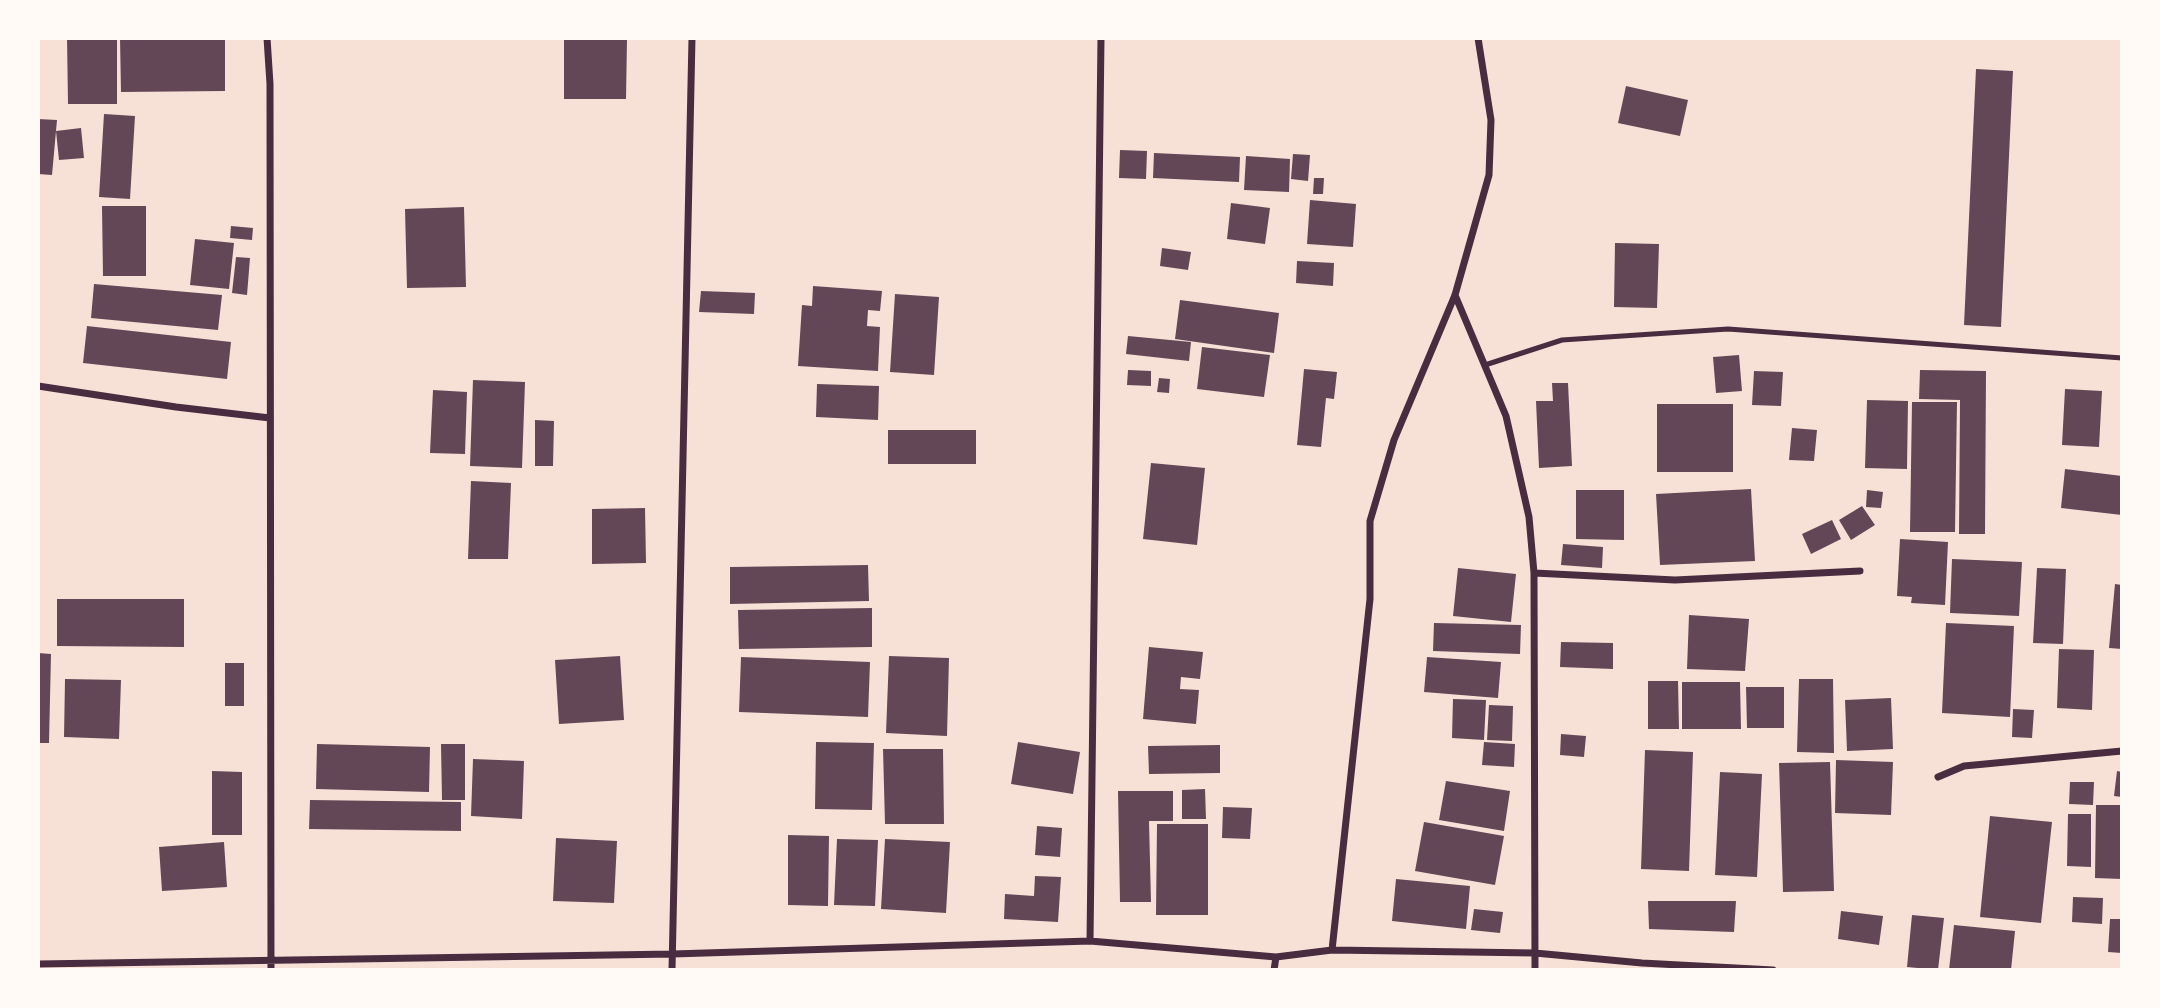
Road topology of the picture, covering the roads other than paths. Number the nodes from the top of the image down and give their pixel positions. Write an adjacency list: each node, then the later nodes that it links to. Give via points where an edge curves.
1 (267, 38): 9 (street)
2 (692, 38): 17 (street)
3 (1101, 38): 14 (street)
4 (1478, 38): 5 (street, via 1491,120 1489,175)
5 (1455, 295): 7 (street); 15 (street, via 1394,440 1370,521 1370,598)
6 (2122, 358): 7 (lane, via 1728,329 1562,340)
7 (1485, 365): 11 (street, via 1506,416 1529,517)
8 (38, 386): 9 (street)
9 (270, 418): 20 (street)
10 (1860, 571): 11 (street, via 1675,580)
11 (1534, 573): 16 (street)
12 (2122, 751): 13 (street, via 1964,766)
13 (1938, 777)
14 (1090, 941): 17 (street); 18 (street)
15 (1332, 950): 16 (street); 18 (street)
16 (1535, 953): 23 (street); 24 (street)
17 (673, 954): 20 (street); 21 (street)
18 (1276, 957): 22 (street)
19 (38, 964): 20 (street)
20 (271, 966)
21 (672, 970)
22 (1274, 970)
23 (1535, 970)
24 (1773, 970)

